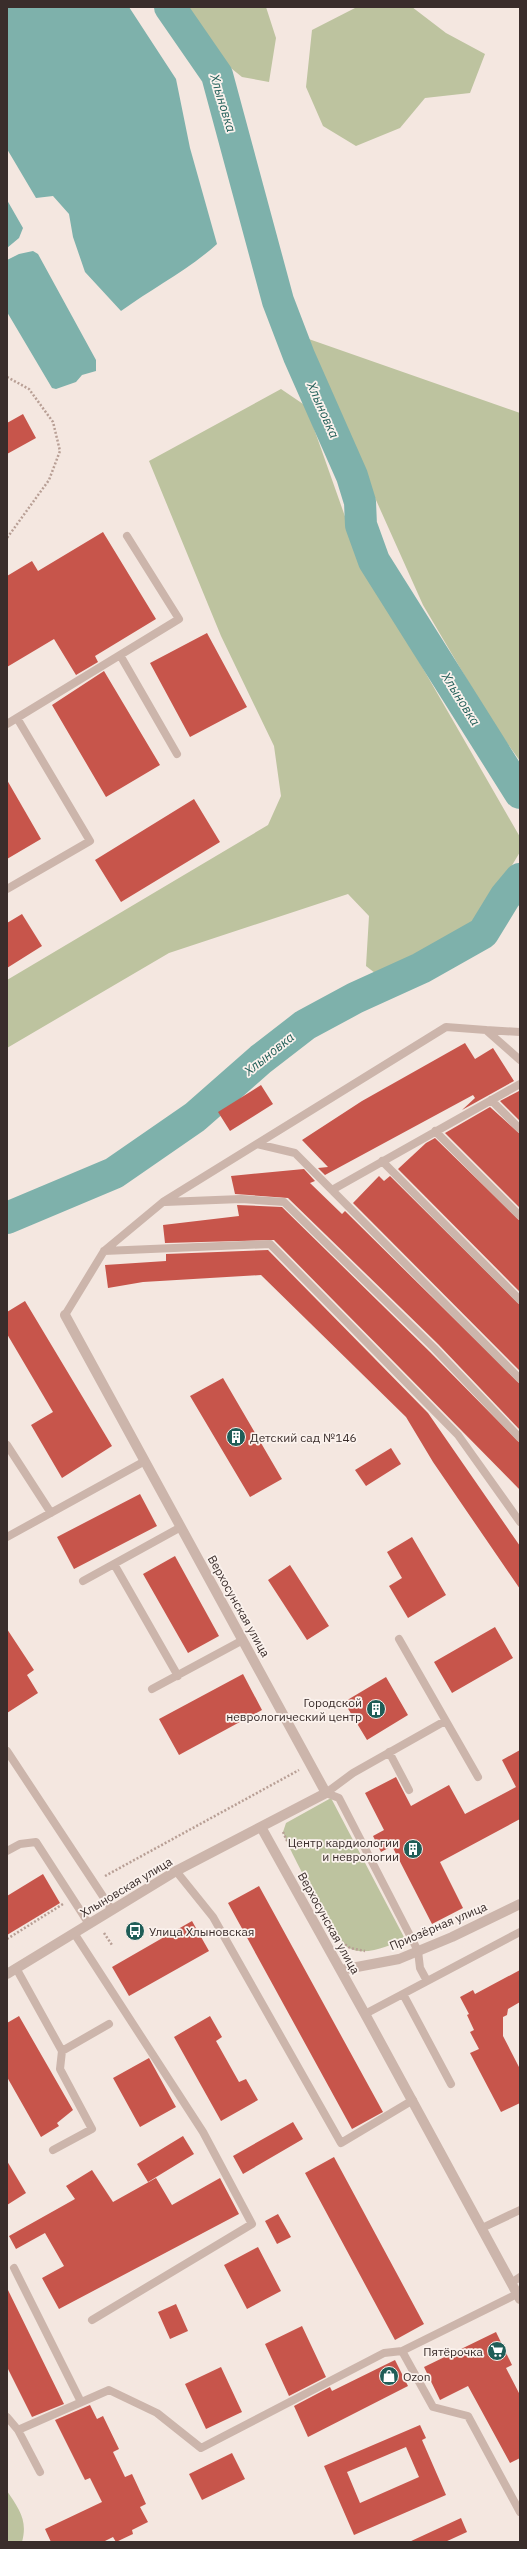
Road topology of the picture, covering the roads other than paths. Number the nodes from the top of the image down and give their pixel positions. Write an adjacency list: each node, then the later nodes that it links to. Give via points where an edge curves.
1 (127, 536): 2 (lane, via 179,619)
2 (120, 655): 3 (lane); 5 (lane)
3 (17, 718): 4 (lane); 6 (lane, via 90,841)
4 (7, 724)
5 (177, 754)
6 (7, 889)
7 (486, 1030): 8 (lane); 9 (lane); 14 (lane, via 446,1028)
8 (520, 1032)
9 (520, 1060)
10 (520, 1084): 11 (lane)
11 (491, 1100): 12 (lane); 13 (lane)
12 (520, 1129)
13 (436, 1131): 15 (lane); 18 (lane)
14 (257, 1144): 16 (lane, via 295,1153); 17 (lane)
15 (382, 1161): 16 (lane); 20 (lane)
16 (332, 1190): 22 (lane)
17 (163, 1202): 19 (lane); 23 (lane, via 241,1199 284,1202 434,1348)
18 (520, 1216)
19 (104, 1252): 21 (lane); 27 (lane, via 270,1244 458,1435)
20 (520, 1300)
21 (65, 1315): 25 (street, Верхосунская улица)
22 (520, 1379)
23 (520, 1438)
24 (7, 1446): 26 (lane)
25 (144, 1461): 26 (lane); 28 (street, Верхосунская улица)
26 (51, 1513): 29 (lane)
27 (520, 1522)
28 (181, 1528): 30 (lane); 33 (street, Верхосунская улица)
29 (7, 1537)
30 (114, 1564): 31 (lane); 34 (lane)
31 (83, 1581)
32 (399, 1639): 36 (lane)
33 (243, 1640): 34 (lane); 41 (street, Верхосунская улица)
34 (178, 1676): 35 (lane)
35 (152, 1690)
36 (445, 1721): 38 (lane); 39 (lane)
37 (7, 1751): 46 (lane)
38 (390, 1752): 40 (lane); 41 (lane, via 353,1773)
39 (478, 1777)
40 (409, 1790)
41 (326, 1793): 42 (street); 50 (lane, via 339,1798)
42 (261, 1827): 44 (street, Хлыновская улица); 51 (street, Верхосунская улица)
43 (7, 1851): 47 (lane, via 20,1844 36,1842)
44 (176, 1871): 46 (street, Хлыновская улица); 59 (lane, via 213,1917 341,2143)
45 (520, 1904): 50 (street, Приозёрная улица)
46 (112, 1910): 47 (street, Хлыновская улица)
47 (89, 1924): 49 (street, Хлыновская улица)
48 (520, 1932): 53 (lane)
49 (74, 1933): 52 (street, Хлыновская улица); 67 (lane, via 203,2132 252,2224)
50 (418, 1951): 51 (street, Приозёрная улица, via 381,1964); 53 (lane, via 420,1968)
51 (340, 1970): 55 (street, Верхосунская улица)
52 (12, 1971): 57 (lane)
53 (427, 1981): 54 (lane)
54 (403, 1994): 55 (lane); 58 (lane)
55 (366, 2014): 59 (street, Верхосунская улица)
56 (109, 2024): 57 (lane)
57 (62, 2051): 60 (lane, via 60,2069 92,2129)
58 (451, 2084)
59 (413, 2100): 62 (street, Верхосунская улица)
60 (53, 2150)
61 (520, 2210): 62 (lane)
62 (482, 2228): 65 (street, Верхосунская улица)
63 (14, 2268): 69 (lane)
64 (520, 2277): 65 (lane)
65 (511, 2282): 66 (street, Верхосунская улица)
66 (519, 2297): 68 (lane)
67 (92, 2320)
68 (402, 2351): 69 (lane, via 384,2353 202,2448 157,2413 109,2390); 73 (lane, via 433,2407 468,2416)
69 (81, 2402): 71 (lane)
70 (7, 2417): 71 (lane)
71 (18, 2430): 72 (lane)
72 (40, 2472)
73 (520, 2512)

